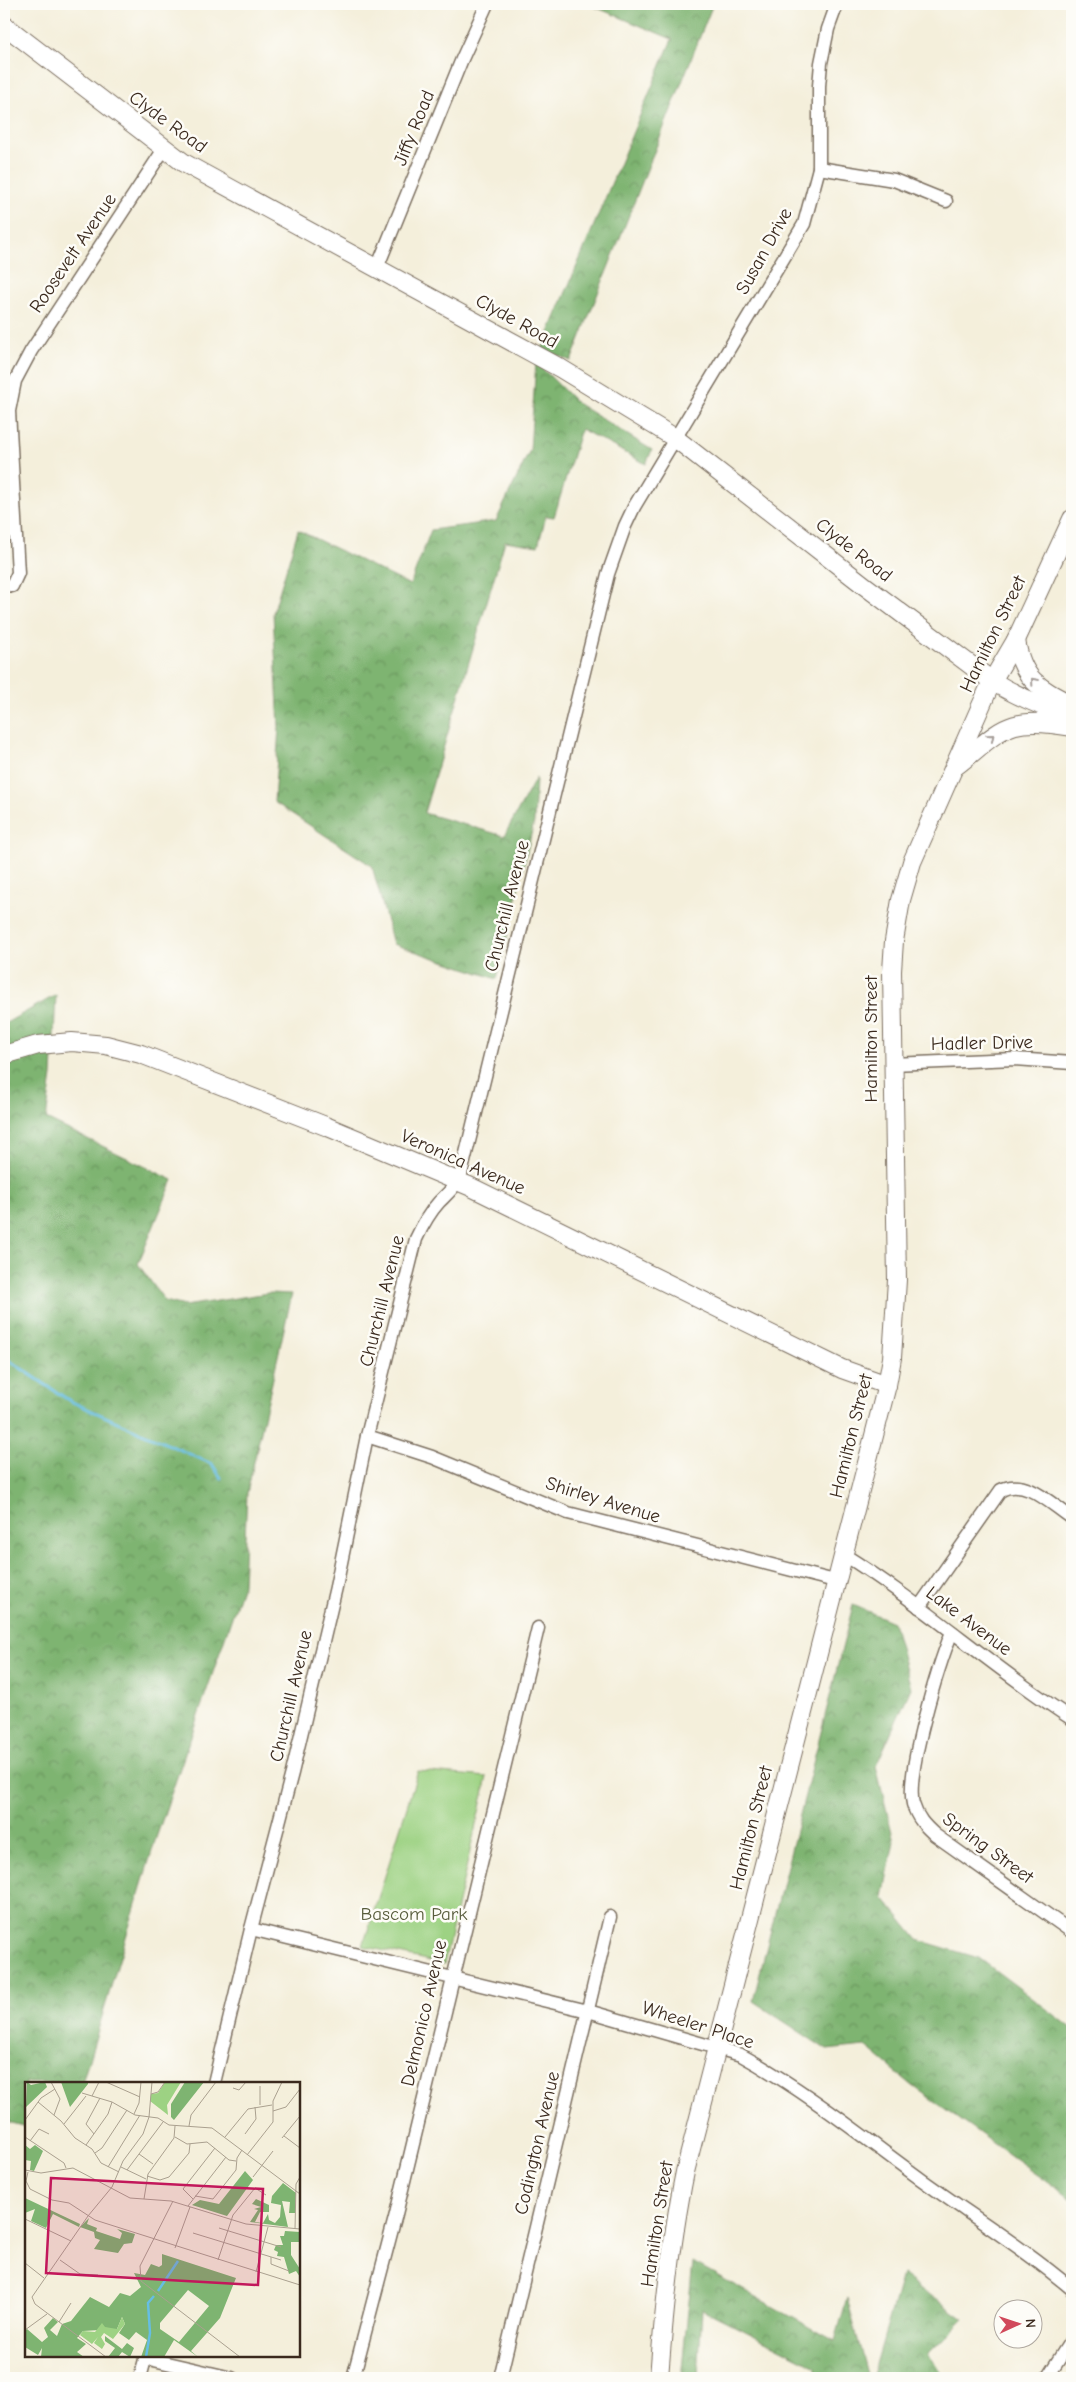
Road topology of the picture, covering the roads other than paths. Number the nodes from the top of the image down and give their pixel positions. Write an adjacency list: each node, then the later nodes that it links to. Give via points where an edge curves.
1 (487, 4): 7 (street, Jiffy Road)
2 (837, 4): 5 (street, Susan Drive, via 828,29 819,86)
3 (4, 25): 4 (street, Clyde Road)
4 (164, 149): 7 (street, Clyde Road, via 184,163); 10 (street, Roosevelt Avenue, via 31,351 15,381 9,411 18,573)
5 (819, 168): 6 (street, via 894,180); 8 (street, Susan Drive, via 804,224)
6 (946, 201)
7 (378, 268): 8 (street, Clyde Road, via 560,368)
8 (675, 438): 12 (street, Clyde Road); 20 (street, Churchill Avenue, via 631,513 608,574)
9 (1072, 520): 11 (street, Hamilton Street)
10 (12, 586)
11 (1016, 640): 12 (street, Hamilton Street); 13 (street, one-way to 11, via 1037,686 1022,664)
12 (992, 681): 14 (street, Clyde Road, via 1035,704); 16 (street, Hamilton Street)
13 (1072, 705)
14 (1072, 717)
15 (1072, 727): 16 (street, one-way to 15, via 1008,726 1042,722)
16 (954, 768): 19 (street, Hamilton Street, via 912,862 901,900 892,964)
17 (4, 1056): 20 (street, Veronica Avenue, via 38,1045 72,1042 106,1045 141,1054)
18 (1072, 1063): 19 (street, Hadler Drive, via 1015,1059)
19 (892, 1064): 21 (street, Hamilton Street, via 897,1280)
20 (458, 1182): 21 (street, Veronica Avenue, via 842,1369); 22 (street, Churchill Avenue, via 422,1225 416,1239)
21 (887, 1385): 24 (street, Hamilton Street)
22 (367, 1436): 25 (street, Shirley Avenue, via 432,1457 568,1513); 31 (street, Churchill Avenue, via 336,1588)
23 (1072, 1518): 26 (street, via 1027,1487 1001,1490)
24 (843, 1554): 25 (street, Hamilton Street); 26 (street, Lake Avenue)
25 (835, 1581): 35 (street, Hamilton Street)
26 (919, 1607): 28 (street, Lake Avenue)
27 (538, 1628): 33 (street, Delmonico Avenue)
28 (952, 1632): 29 (street, Lake Avenue); 32 (street, Spring Street, via 920,1739 912,1780 913,1803 920,1820 935,1835)
29 (1072, 1719)
30 (610, 1917): 34 (street, Codington Avenue)
31 (251, 1929): 33 (street, Wheeler Place); 36 (street, Churchill Avenue)
32 (1072, 1932)
33 (452, 1977): 34 (street, Wheeler Place); 42 (street, Delmonico Avenue, via 396,2214)
34 (588, 2010): 35 (street, Wheeler Place); 43 (street, Codington Avenue)
35 (717, 2047): 37 (street, Wheeler Place, via 761,2066 1007,2239); 44 (street, Hamilton Street, via 676,2216)
36 (214, 2082)
37 (1072, 2289)
38 (1072, 2339): 45 (street)
39 (146, 2357): 40 (street); 41 (street)
40 (140, 2378)
41 (232, 2378)
42 (352, 2378)
43 (500, 2378)
44 (659, 2378)
45 (1047, 2378)

